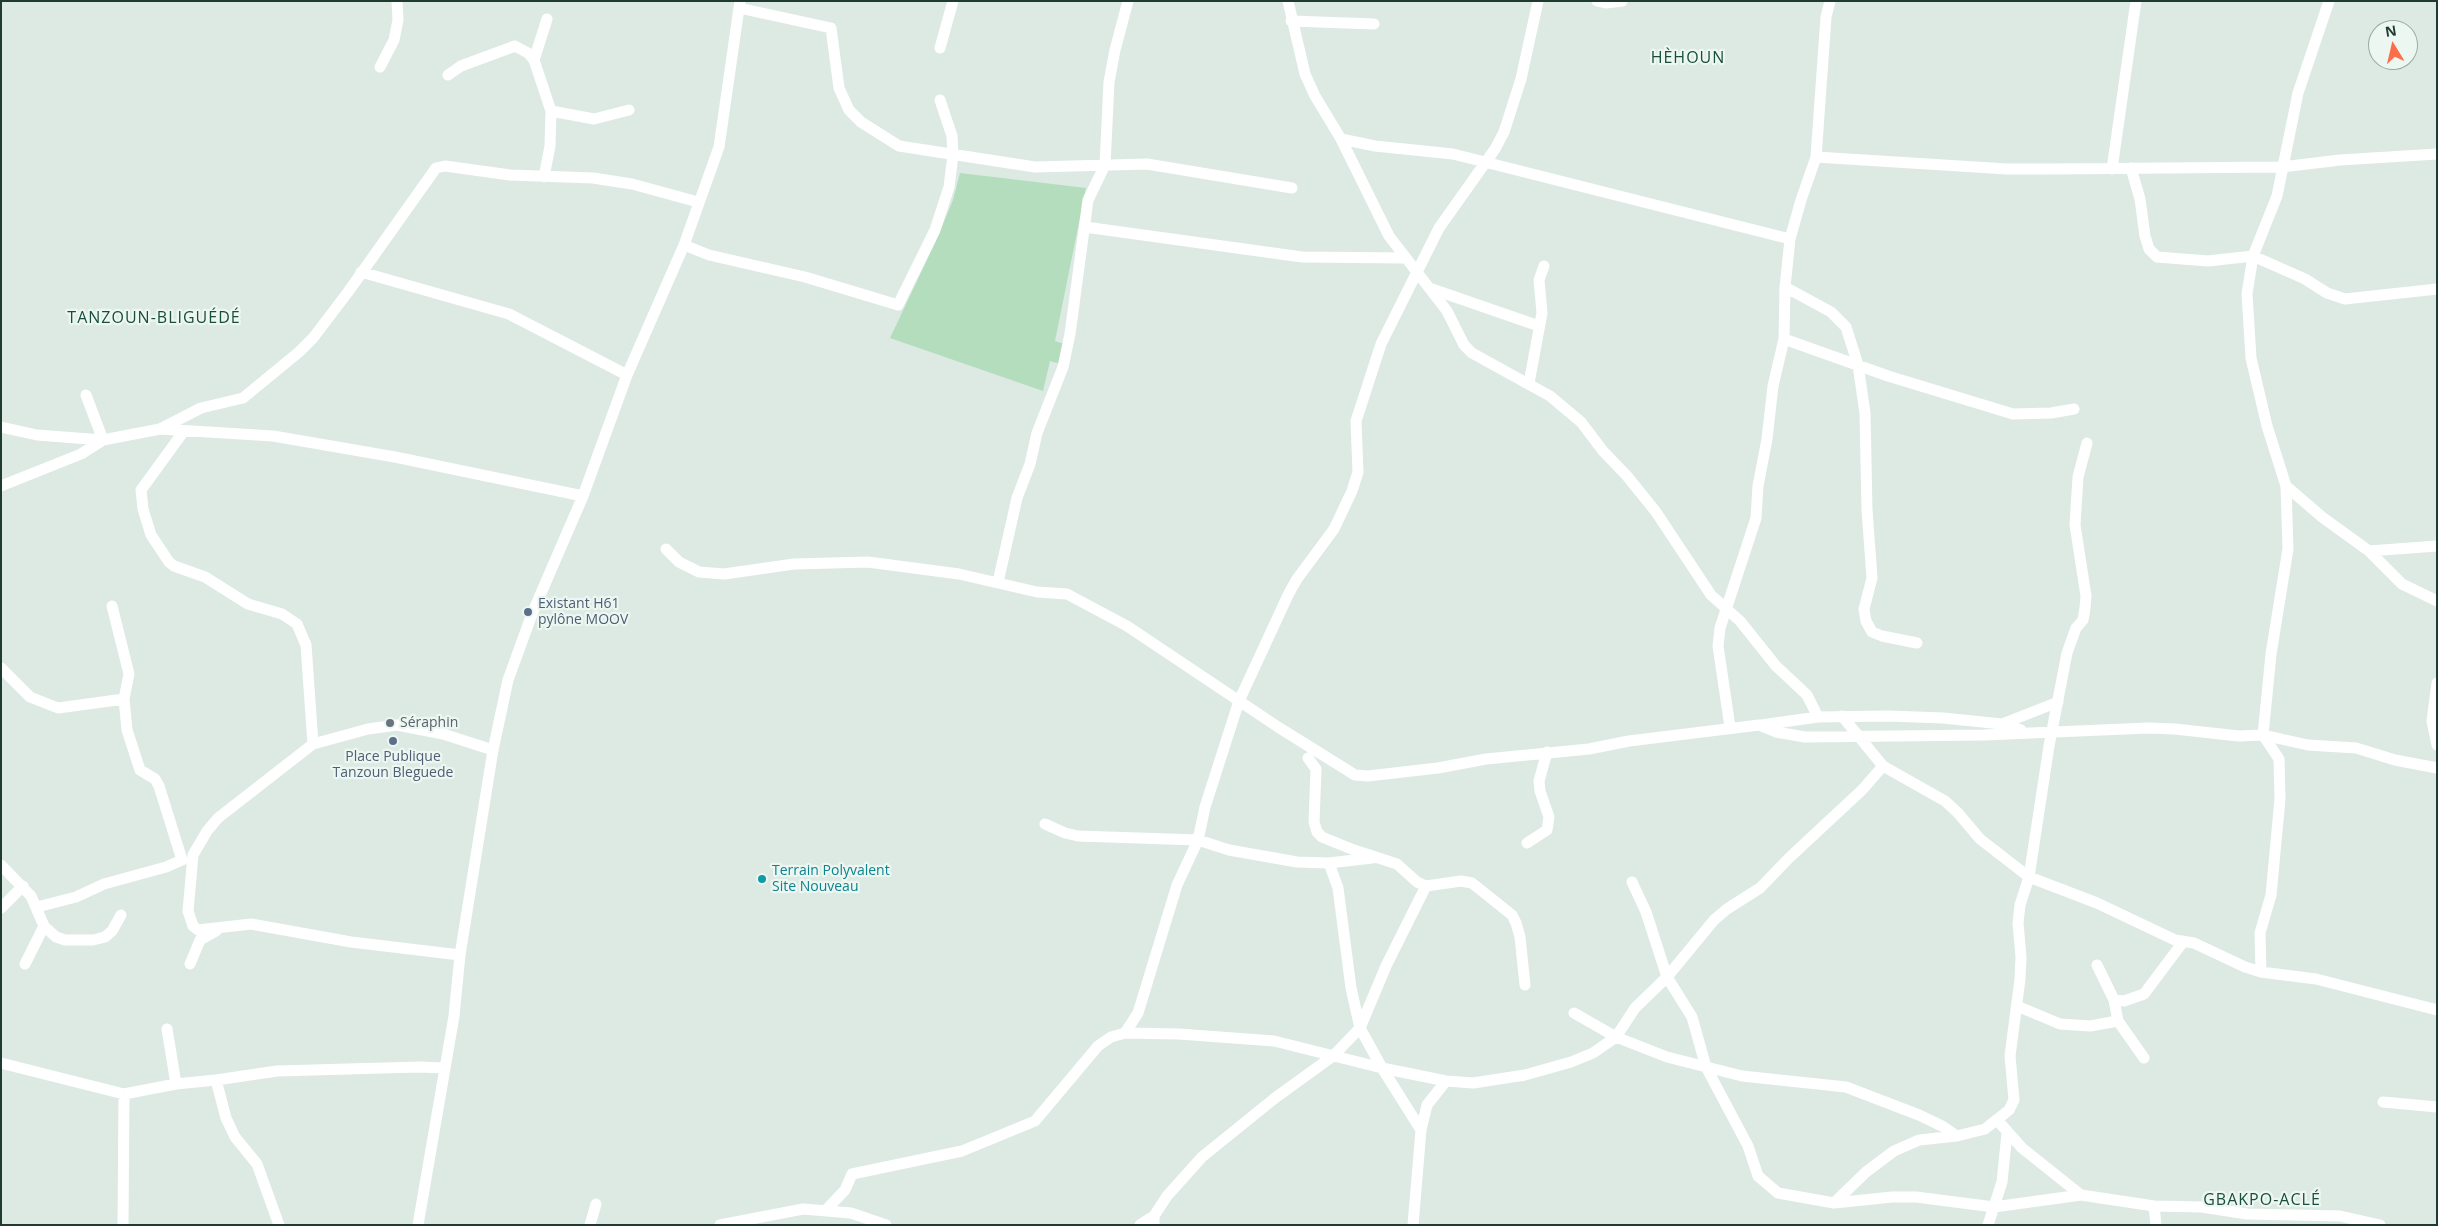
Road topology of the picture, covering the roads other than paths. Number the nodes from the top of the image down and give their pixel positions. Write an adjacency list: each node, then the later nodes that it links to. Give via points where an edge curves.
1 (397, 1): 17 (street, via 394,40)
2 (953, 1): 15 (street)
3 (1128, 1): 27 (street, via 1109,82)
4 (1288, 1): 13 (street)
5 (1538, 1): 26 (street, via 1521,79 1506,124)
6 (1597, 1): 7 (street)
7 (1622, 1)
8 (1830, 1): 25 (street, via 1826,17)
9 (2136, 1): 30 (street)
10 (2329, 1): 29 (street, via 2298,92)
11 (739, 4): 24 (street, via 830,28 839,88 849,110 860,122 899,146); 33 (street, via 719,147)
12 (547, 19): 16 (street)
13 (1291, 21): 14 (street); 22 (street, via 1304,74)
14 (1374, 24)
15 (940, 48)
16 (534, 60): 18 (street, via 515,46 461,66); 21 (street)
17 (380, 67)
18 (448, 75)
19 (940, 100): 24 (street, via 949,126)
20 (629, 110): 21 (street, via 594,119)
21 (551, 111): 31 (street, via 550,146)
22 (1342, 139): 26 (street, via 1375,146 1453,154); 38 (street, via 1389,236)
23 (2437, 154): 29 (street, via 2340,160)
24 (953, 155): 27 (street, via 1035,167); 36 (street, via 949,186 935,230 898,305 804,277 709,255)
25 (1816, 157): 30 (street, via 2007,169); 35 (street)
26 (1486, 162): 35 (street); 41 (street, via 1439,228)
27 (1105, 164): 32 (street, via 1147,164); 34 (street, via 1088,200)
28 (2131, 168): 29 (street); 30 (street); 37 (street, via 2140,199 2145,236 2149,249 2157,257 2208,261)
29 (2282, 168): 37 (street, via 2277,196)
30 (2112, 169)
31 (544, 177): 33 (street, via 592,178 632,184); 40 (street, via 446,166 436,168)
32 (1292, 188)
33 (698, 202): 36 (street)
34 (1085, 227): 38 (street, via 1302,256); 63 (street, via 1063,368 1037,433 1017,498)
35 (1790, 239): 42 (street)
36 (684, 245): 48 (street)
37 (2253, 256): 44 (street, via 2345,299); 58 (street, via 2247,294 2251,358 2267,426)
38 (1406, 258): 41 (street)
39 (1544, 266): 45 (street, via 1540,280 1542,305)
40 (361, 272): 48 (street, via 509,314); 53 (street, via 313,338 254,390 231,402 201,408)
41 (1416, 274): 43 (street); 71 (street, via 1381,344 1356,422 1358,472 1352,491 1334,530 1289,593)
42 (1784, 287): 46 (street); 47 (street, via 1831,312 1846,327)
43 (1431, 289): 45 (street); 49 (street, via 1472,353)
44 (2437, 289)
45 (1539, 326): 49 (street)
46 (1784, 339): 47 (street); 66 (street, via 1773,386 1756,518)
47 (1858, 365): 51 (street, via 2013,414); 67 (street, via 1865,413 1872,578 1864,609 1866,621 1872,632)
48 (627, 375): 59 (street)
49 (1529, 383): 66 (street, via 1581,422 1656,512 1711,594)
50 (86, 395): 55 (street)
51 (2074, 409)
52 (1, 427): 55 (street, via 37,435)
53 (160, 429): 54 (street); 55 (street)
54 (184, 431): 59 (street, via 251,433 298,440); 82 (street, via 141,490 147,525 158,547 174,566 205,577 248,604 282,614 297,624 306,645)
55 (103, 440): 57 (street, via 81,454)
56 (2087, 443): 72 (street, via 2078,477 2075,525 2084,620 2076,628 2066,653)
57 (1, 486)
58 (2286, 486): 62 (street); 80 (street, via 2288,549 2271,654)
59 (583, 496): 84 (street, via 532,614 508,680)
60 (2437, 546): 62 (street)
61 (666, 549): 63 (street, via 679,562 699,572 724,574 794,564 868,562)
62 (2370, 551): 64 (street, via 2402,584)
63 (998, 582): 71 (street, via 1037,592 1067,594 1089,604)
64 (2437, 601)
65 (112, 606): 70 (street, via 129,674)
66 (1725, 608): 74 (street, via 1740,621 1776,666 1807,695); 77 (street, via 1718,646)
67 (1917, 643)
68 (1, 668): 70 (street, via 30,697 58,708)
69 (2437, 683): 83 (street, via 2432,721)
70 (124, 699): 92 (street, via 123,714 140,770 159,786)
71 (1239, 701): 85 (street, via 1355,775 1429,770); 90 (street)
72 (2058, 702): 75 (street); 78 (street)
73 (1842, 716): 74 (street); 75 (street, via 1944,718); 81 (street)
74 (1818, 717): 76 (street)
75 (2002, 724): 79 (street)
76 (1759, 725): 77 (street); 81 (street, via 1794,736)
77 (1730, 727): 85 (street, via 1589,749)
78 (2052, 730): 79 (street); 80 (street, via 2148,728); 96 (street)
79 (2027, 732): 81 (street)
80 (2263, 735): 88 (street, via 2308,745 2356,748); 110 (street, via 2279,759 2280,799 2271,895 2260,933)
81 (1860, 736): 87 (street)
82 (313, 744): 84 (street, via 368,728 397,726 443,734); 92 (street, via 218,818)
83 (2437, 745)
84 (493, 750): 106 (street)
85 (1547, 752): 91 (street, via 1539,781 1548,817 1547,830)
86 (1308, 758): 93 (street, via 1316,769 1314,822 1317,832 1322,837)
87 (1883, 766): 96 (street, via 1945,802 1980,839); 111 (street, via 1760,888 1726,908)
88 (2437, 768)
89 (1045, 824): 90 (street, via 1078,836)
90 (1198, 840): 94 (street, via 1229,850 1274,858); 120 (street, via 1177,885 1138,1013)
91 (1526, 843)
92 (188, 857): 100 (street, via 166,867 104,884 76,897); 104 (street, via 188,911)
93 (1378, 858): 94 (street); 99 (street, via 1397,864)
94 (1329, 863): 118 (street, via 1338,888 1351,988)
95 (1, 865): 98 (street)
96 (2029, 877): 105 (street); 114 (street, via 2018,923 2021,957)
97 (1632, 882): 111 (street, via 1649,918)
98 (23, 886): 100 (street); 101 (street)
99 (1426, 886): 112 (street, via 1472,883 1512,915 1520,937); 118 (street, via 1386,966)
100 (38, 907): 103 (street)
101 (1, 908)
102 (121, 915): 103 (street, via 112,931 93,940 65,940)
103 (44, 926): 107 (street)
104 (200, 935): 106 (street, via 236,924 257,924 351,942); 108 (street)
105 (2183, 942): 110 (street, via 2194,943); 113 (street, via 2144,994 2124,1001)
106 (460, 955): 126 (street, via 454,1016)
107 (25, 964)
108 (190, 964)
109 (2097, 964): 113 (street)
110 (2261, 972): 115 (street, via 2316,979)
111 (1667, 977): 121 (street, via 1635,1008); 125 (street, via 1692,1017)
112 (1525, 985)
113 (2114, 1000): 117 (street)
114 (2017, 1006): 117 (street, via 2060,1024 2090,1026); 134 (street, via 2010,1056 2014,1100)
115 (2437, 1010)
116 (1574, 1013): 121 (street)
117 (2118, 1022): 123 (street)
118 (1360, 1028): 122 (street); 127 (street)
119 (167, 1029): 130 (street)
120 (1126, 1033): 122 (street, via 1274,1041); 143 (street, via 1111,1037 1098,1046 1035,1121 962,1151 852,1174 845,1190)
121 (1616, 1037): 125 (street, via 1640,1048); 129 (street, via 1593,1053 1525,1075 1473,1083)
122 (1333, 1056): 127 (street); 144 (street, via 1202,1157 1166,1196)
123 (2144, 1058)
124 (1, 1063): 131 (street)
125 (1706, 1067): 137 (street, via 1742,1076 1846,1087 1920,1115); 139 (street, via 1748,1146 1758,1176 1766,1185 1778,1193)
126 (444, 1068): 128 (street, via 278,1071); 148 (street)
127 (1382, 1068): 129 (street); 135 (street)
128 (216, 1080): 130 (street); 147 (street, via 226,1118 235,1137 257,1164)
129 (1446, 1081): 135 (street, via 1427,1105)
130 (176, 1084): 131 (street)
131 (124, 1094): 146 (street)
132 (2383, 1102): 133 (street)
133 (2437, 1107)
134 (1998, 1121): 136 (street); 137 (street, via 1985,1129)
135 (1421, 1130): 153 (street)
136 (2007, 1133): 138 (street); 142 (street, via 2002,1182)
137 (1957, 1136): 139 (street, via 1919,1140 1894,1151)
138 (2081, 1195): 141 (street); 142 (street)
139 (1834, 1203): 142 (street, via 1916,1197)
140 (596, 1204): 149 (street)
141 (2154, 1206): 145 (street, via 2202,1207 2247,1214); 155 (street)
142 (1994, 1207): 154 (street)
143 (826, 1210): 150 (street, via 803,1209); 151 (street, via 859,1215)
144 (1154, 1220): 152 (street)
145 (2341, 1220): 156 (street)
146 (123, 1225)
147 (279, 1225)
148 (418, 1225)
149 (590, 1225)
150 (720, 1225)
151 (886, 1225)
152 (1140, 1225)
153 (1413, 1225)
154 (1988, 1225)
155 (2156, 1225)
156 (2380, 1225)

